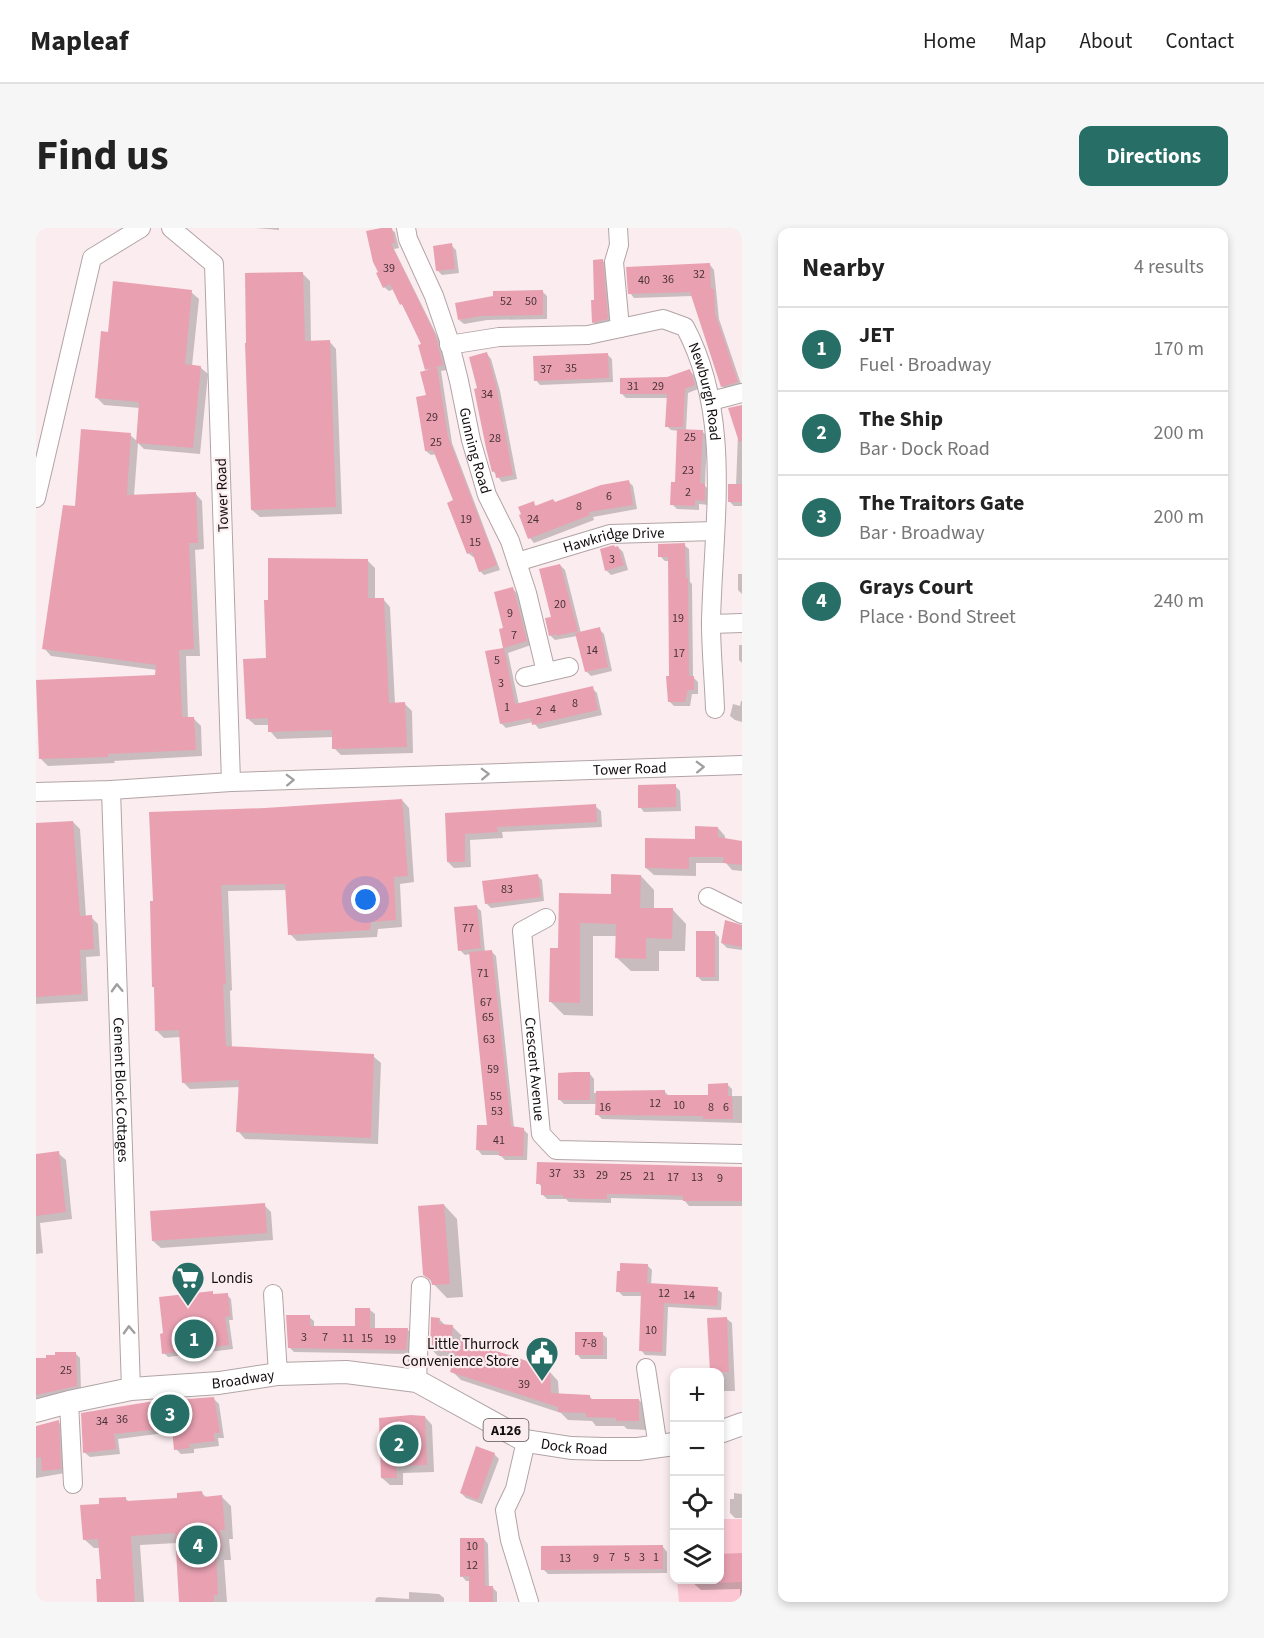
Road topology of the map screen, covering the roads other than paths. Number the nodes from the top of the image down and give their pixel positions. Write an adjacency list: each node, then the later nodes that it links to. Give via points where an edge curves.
1 (141, 228): 9 (street, via 92,258)
2 (171, 228): 19 (street, Tower Road, via 214,264)
3 (406, 228): 6 (street, Gunning Road, via 435,296)
4 (618, 228): 5 (street, via 619,246 614,262)
5 (620, 328): 6 (street, Newburgh Road, via 588,335 499,337); 8 (street, Newburgh Road, via 663,319 685,327)
6 (449, 345): 11 (street, Gunning Road, via 487,495)
7 (742, 393): 8 (street)
8 (711, 401): 10 (street, Newburgh Road, via 717,478)
9 (36, 498)
10 (715, 531): 11 (street, Hawkridge Drive, via 610,534); 13 (street, Newburgh Road)
11 (517, 562): 15 (street, Gunning Road)
12 (742, 623): 13 (street)
13 (711, 624): 17 (street, Newburgh Road)
14 (570, 667): 15 (street)
15 (546, 672): 16 (street)
16 (525, 677)
17 (715, 709)
18 (742, 765): 19 (street, Tower Road, one-way to 18)
19 (231, 782): 20 (street, Tower Road)
20 (111, 790): 21 (street, Tower Road); 32 (street, Cement Block Cottages, one-way to 20)
21 (36, 792)
22 (708, 897): 23 (street)
23 (742, 914)
24 (546, 918): 25 (street, Crescent Avenue, via 522,931 541,1134 556,1150)
25 (742, 1154)
26 (421, 1287): 31 (street)
27 (273, 1294): 30 (street)
28 (646, 1368): 38 (street)
29 (346, 1372): 30 (main road, Broadway / A126); 31 (main road, Dock Road / A126)
30 (278, 1374): 32 (main road, Broadway / A126, via 219,1383)
31 (417, 1381): 37 (main road, Dock Road / A126)
32 (130, 1389): 33 (main road, Broadway / A126)
33 (69, 1402): 34 (main road, Broadway / A126); 39 (street)
34 (36, 1411)
35 (742, 1424): 36 (main road)
36 (724, 1431)
37 (526, 1441): 38 (main road, Dock Road / A126, via 571,1448 638,1449); 40 (street, via 515,1489 505,1510)
38 (666, 1445)
39 (73, 1484)
40 (529, 1602)

